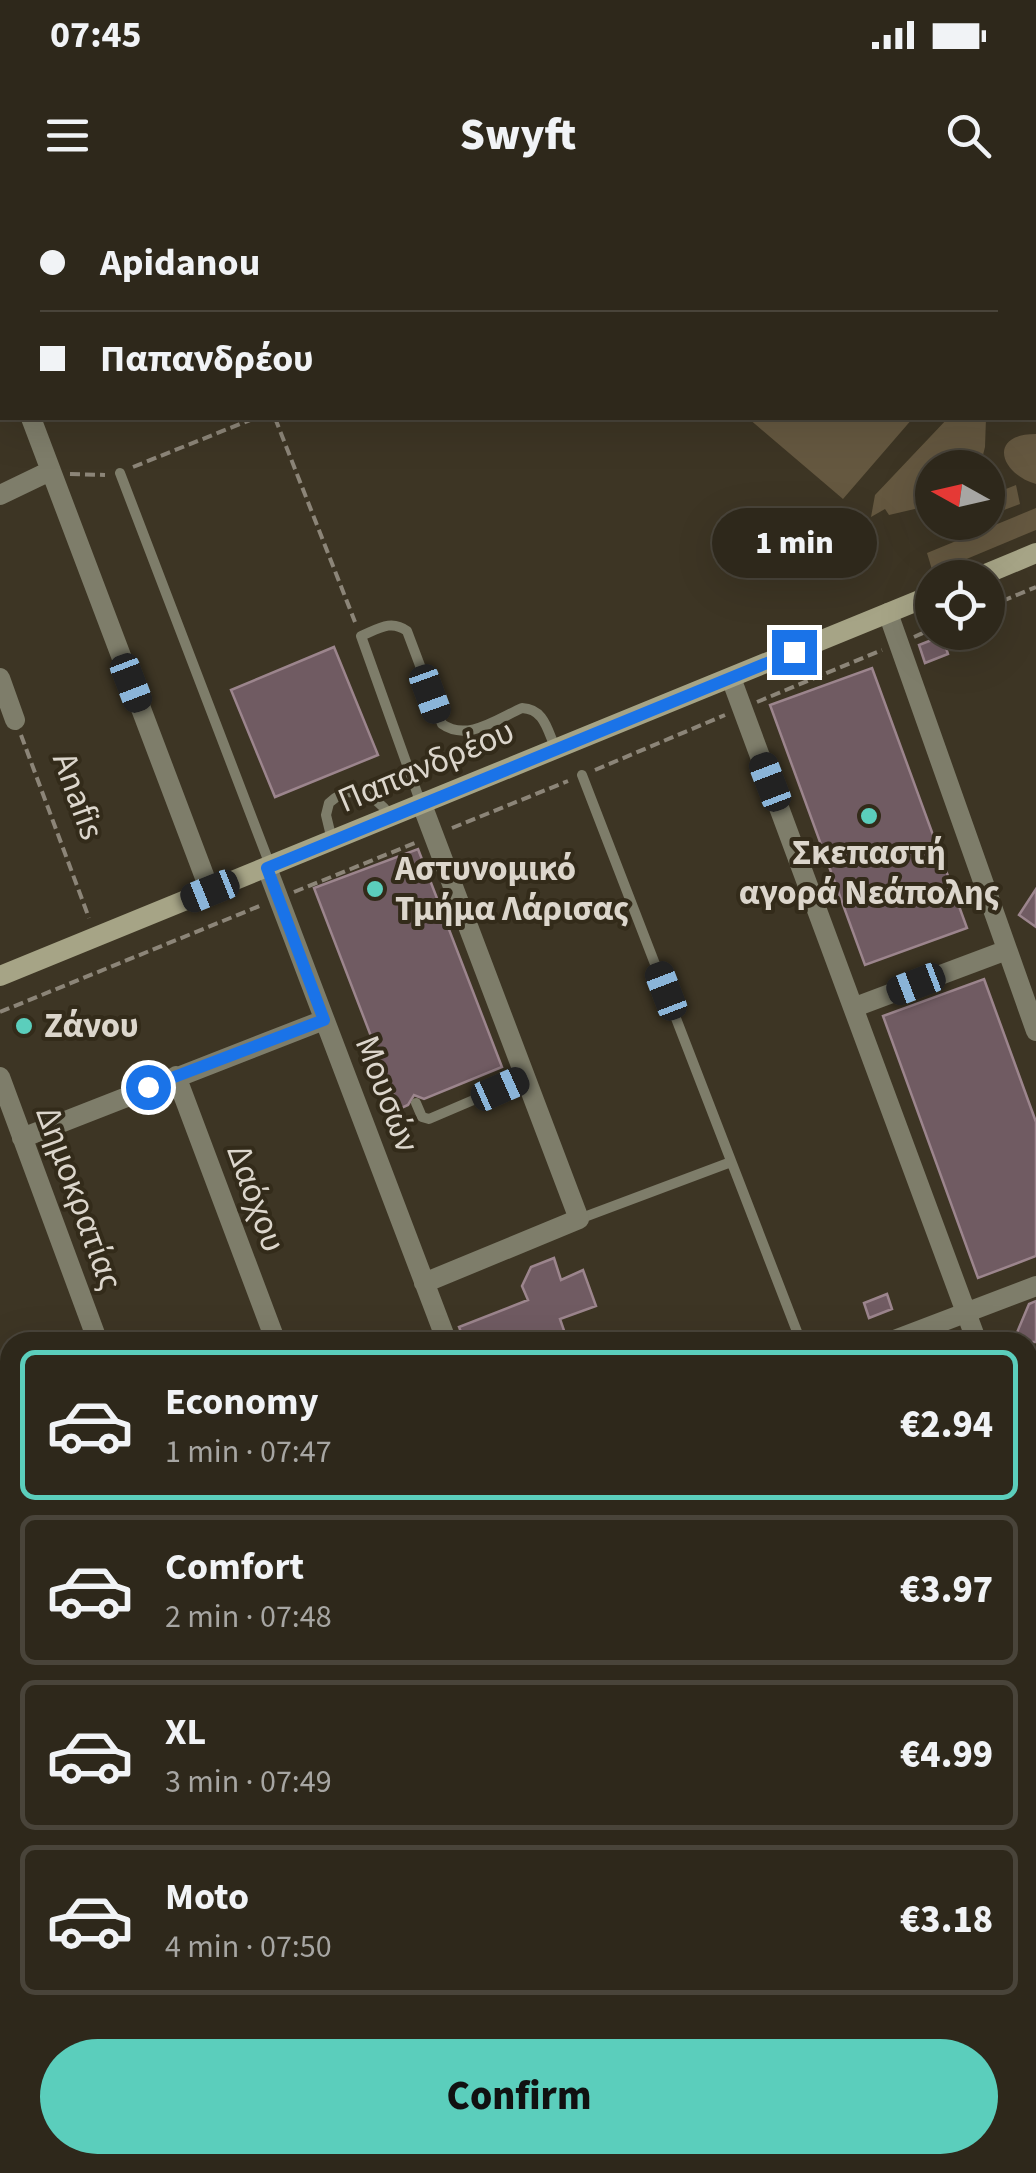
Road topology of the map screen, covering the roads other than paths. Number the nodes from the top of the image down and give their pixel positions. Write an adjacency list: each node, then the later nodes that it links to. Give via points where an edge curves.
1 (31, 420): 2 (street)
2 (50, 471): 4 (street); 18 (street)
3 (120, 472): 17 (lane)
4 (0, 495)
5 (1036, 553): 6 (street)
6 (1005, 566)
7 (915, 602): 8 (street, Παπανδρέου)
8 (888, 613): 10 (street, Παπανδρέου); 19 (street)
9 (0, 678): 11 (street, Anafis)
10 (731, 678): 12 (street, Παπανδρέου); 21 (street)
11 (15, 720)
12 (555, 748): 14 (street, Παπανδρέου); 14 (lane, via 532,708 470,732 442,724 407,632 388,624 360,636)
13 (582, 775): 29 (lane)
14 (421, 802): 15 (street, Παπανδρέου); 26 (street)
15 (390, 815): 16 (street, Παπανδρέου); 16 (lane, via 368,794 346,792 326,815)
16 (332, 840): 17 (street, Παπανδρέου)
17 (269, 867): 18 (street, Παπανδρέου); 22 (street, Μουσών)
18 (210, 891): 20 (street, Παπανδρέου)
19 (1007, 950): 21 (street); 23 (street)
20 (0, 976)
21 (855, 1007): 33 (street)
22 (324, 1020): 24 (street); 31 (street, Μουσών)
23 (1036, 1030)
24 (176, 1076): 28 (street); 35 (street, Δαόχου)
25 (0, 1077): 28 (street, Δημοκρατίας)
26 (525, 1078): 27 (lane, via 429,1119); 30 (street)
27 (416, 1103)
28 (22, 1138): 34 (street, Δημοκρατίας)
29 (731, 1162): 30 (lane); 37 (lane)
30 (579, 1220): 31 (street)
31 (424, 1284): 36 (street, Μουσών)
32 (1036, 1286): 33 (street)
33 (965, 1312): 38 (street); 39 (street)
34 (94, 1332)
35 (272, 1332)
36 (443, 1332)
37 (797, 1332)
38 (914, 1332)
39 (972, 1332)

